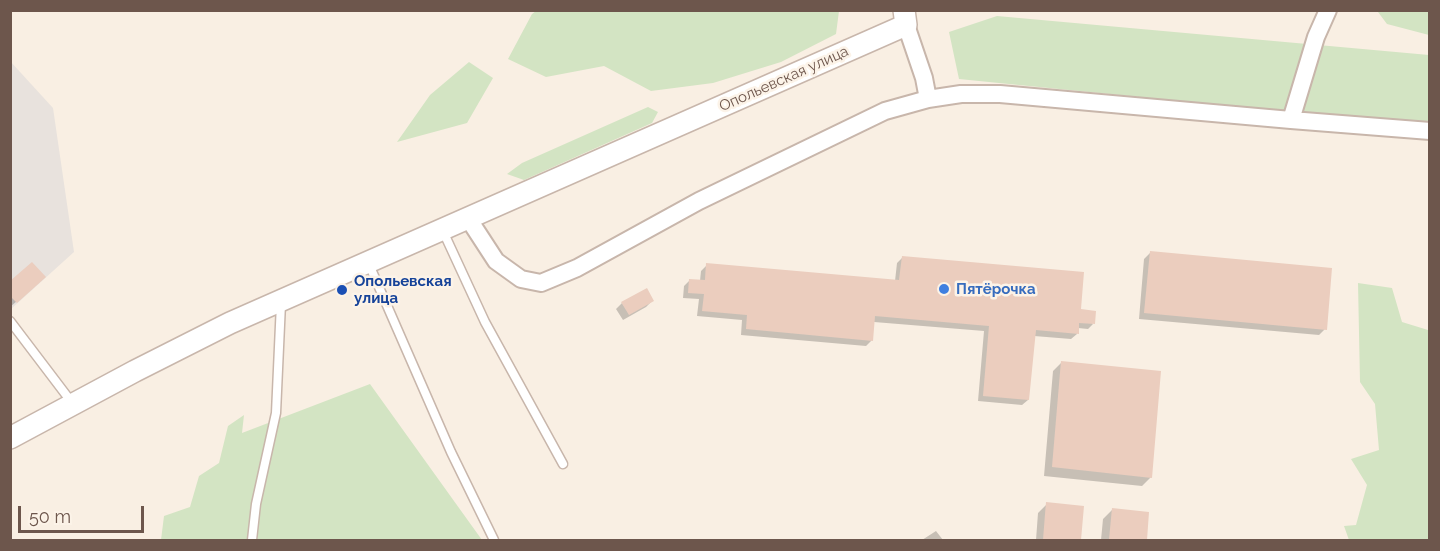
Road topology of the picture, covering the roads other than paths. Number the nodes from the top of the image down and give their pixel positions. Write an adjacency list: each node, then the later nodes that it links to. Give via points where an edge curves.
1 (1328, 10): 4 (street)
2 (905, 18): 3 (street); 6 (street, Опольевская улица)
3 (928, 99): 4 (street, via 999,94); 6 (street, via 885,111 541,283 521,279 496,261)
4 (1291, 120): 5 (street)
5 (1430, 131)
6 (468, 218): 7 (street, Опольевская улица)
7 (442, 228): 8 (street, Опольевская улица); 13 (lane, via 484,322)
8 (367, 261): 9 (street, Опольевская улица); 15 (lane)
9 (281, 300): 11 (street, Опольевская улица); 14 (lane, via 276,413)
10 (10, 321): 11 (lane)
11 (73, 404): 12 (street, Опольевская улица)
12 (10, 438)
13 (563, 464)
14 (252, 540)
15 (494, 540)

